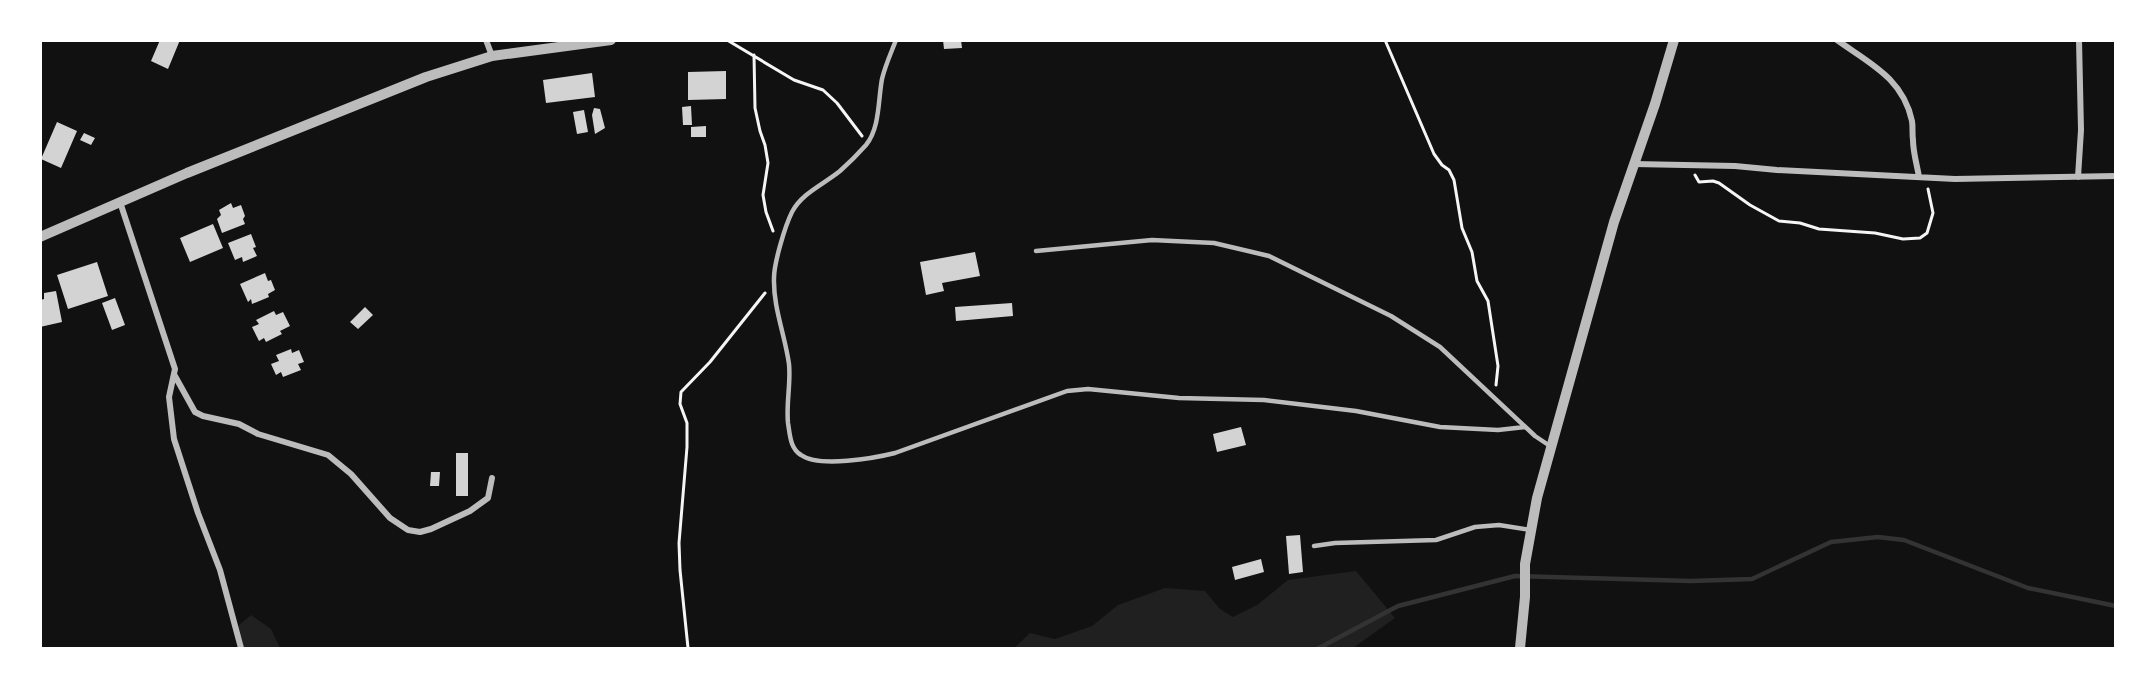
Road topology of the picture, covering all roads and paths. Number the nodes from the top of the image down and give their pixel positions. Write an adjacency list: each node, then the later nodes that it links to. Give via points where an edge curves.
1 (486, 40): 10 (street)
2 (611, 40): 10 (street)
3 (728, 40): 9 (path)
4 (896, 40): 11 (lane, via 882,77 876,120)
5 (1385, 40): 23 (path, via 1434,154 1454,180 1462,228 1472,252 1477,281 1488,301 1498,366)
6 (1674, 40): 12 (street)
7 (1837, 40): 15 (street, via 1875,65 1898,88 1908,108 1912,142)
8 (2079, 40): 16 (street)
9 (754, 55): 11 (path, via 794,80 823,90); 19 (path, via 755,108 768,163 764,204)
10 (492, 56): 17 (street, via 426,77)
11 (868, 143): 19 (lane, via 802,200 793,211)
12 (1634, 164): 13 (street); 25 (street, via 1614,222)
13 (1693, 165): 15 (street); 15 (path, via 1699,182 1719,183 1779,221 1903,239 1920,238 1931,223 1933,213)
14 (2115, 176): 16 (street)
15 (1923, 177): 16 (street)
16 (2078, 177)
17 (120, 202): 18 (street); 22 (street)
18 (40, 237)
19 (780, 250): 21 (lane)
20 (1036, 251): 23 (lane, via 1152,240 1214,243 1269,256 1391,316 1440,347)
21 (774, 283): 24 (lane, via 789,364 790,438 795,450 813,459 856,460 896,453 1067,391 1088,388 1179,398 1264,400 1349,410 1440,427); 30 (path, via 681,392 687,447 679,543)
22 (175, 376): 26 (street, via 195,412 328,455 351,474 390,518 408,530 420,532 470,512 488,498); 29 (street, via 169,397 174,439 220,570)
23 (1494, 398): 24 (lane)
24 (1525, 427): 25 (lane)
25 (1552, 447): 27 (street)
26 (492, 478)
27 (1531, 530): 28 (lane, via 1499,525 1475,527 1436,540); 31 (street)
28 (1314, 546)
29 (241, 648)
30 (688, 648)
31 (1520, 648)

